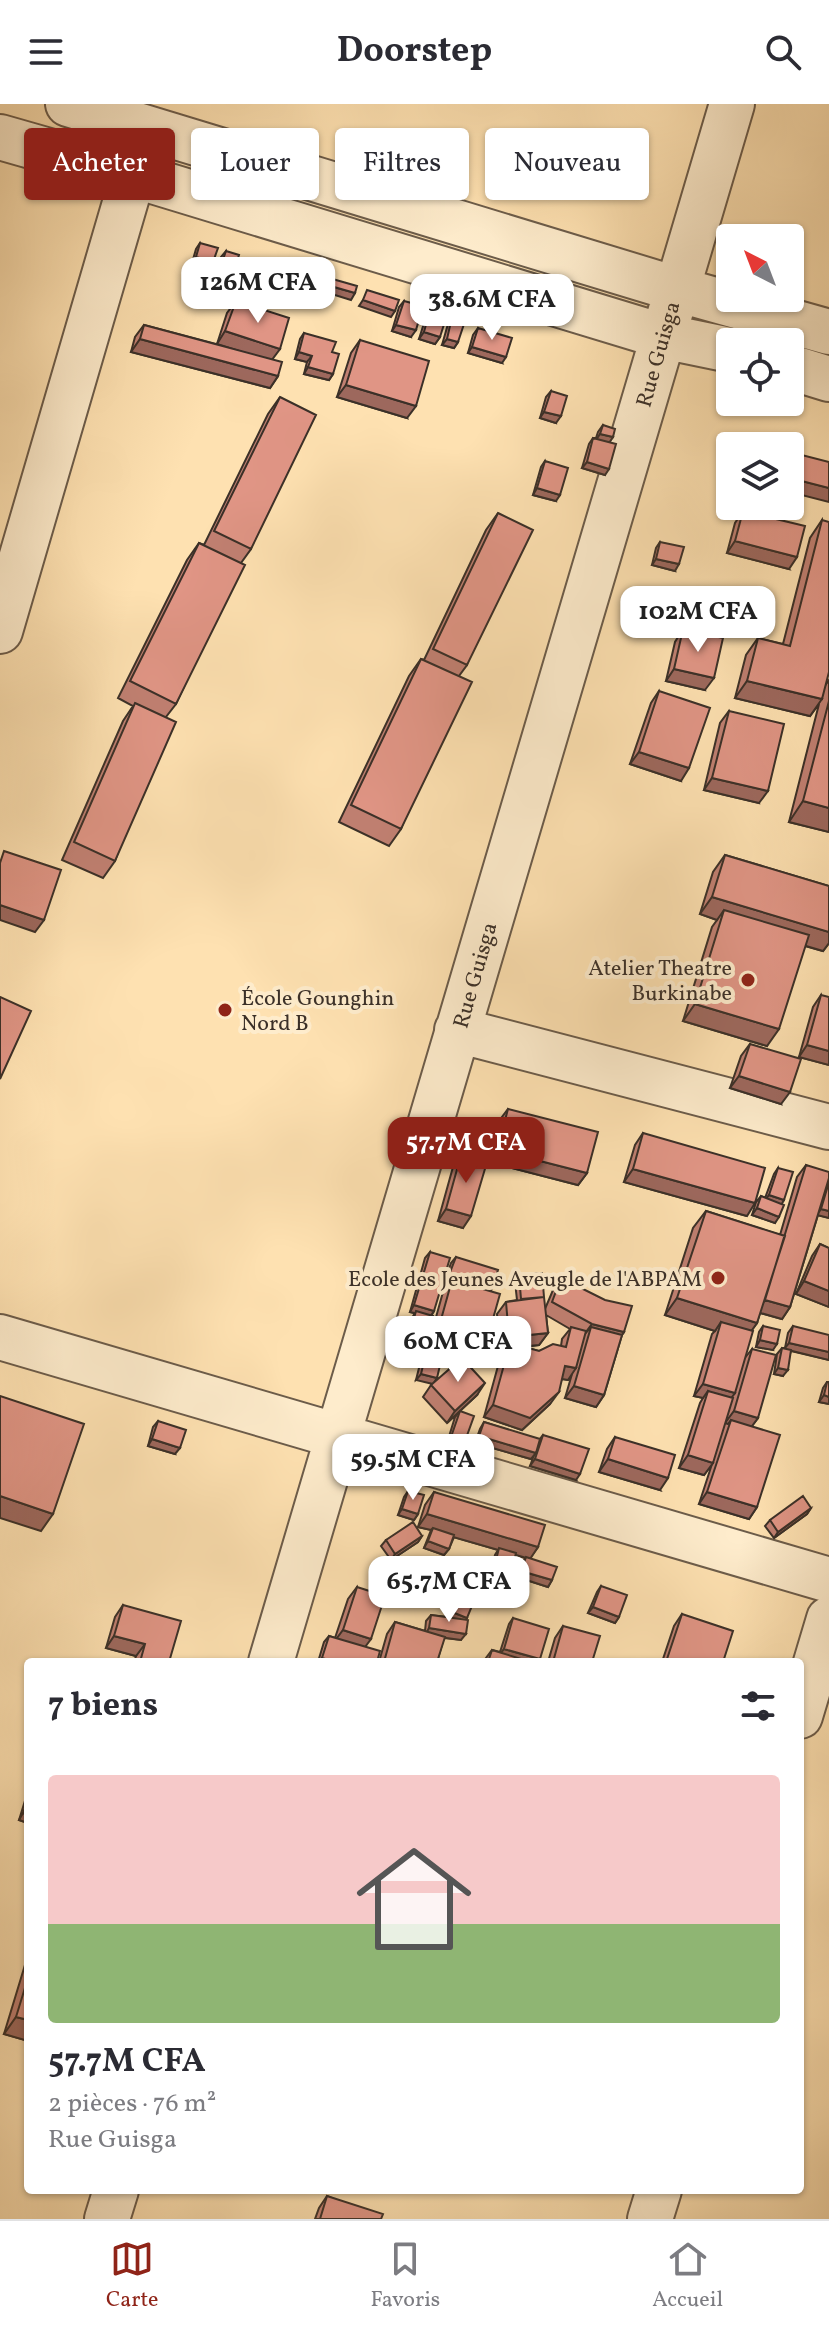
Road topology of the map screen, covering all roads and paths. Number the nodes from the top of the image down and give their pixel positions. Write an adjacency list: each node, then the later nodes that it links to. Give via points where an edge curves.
1 (68, 104): 3 (street)
2 (732, 104): 8 (street, Rue Guisga)
3 (151, 116): 8 (street)
4 (0, 137): 5 (street)
5 (24, 144)
6 (175, 188): 10 (street)
7 (126, 200): 14 (street)
8 (676, 289): 9 (street); 10 (street, Rue Guisga)
9 (829, 332)
10 (662, 336): 11 (street); 15 (street, Rue Guisga)
11 (716, 347)
12 (804, 371): 13 (street)
13 (829, 379)
14 (1, 624)
15 (457, 1030): 16 (street); 18 (street, Rue Guisga)
16 (829, 1127)
17 (0, 1337): 18 (street)
18 (338, 1436): 19 (street); 21 (street, Rue Guisga)
19 (829, 1580)
20 (829, 1619): 22 (street)
21 (272, 1658)
22 (804, 1703)
23 (115, 2194): 25 (street)
24 (658, 2194): 26 (street)
25 (107, 2219)
26 (650, 2219)

